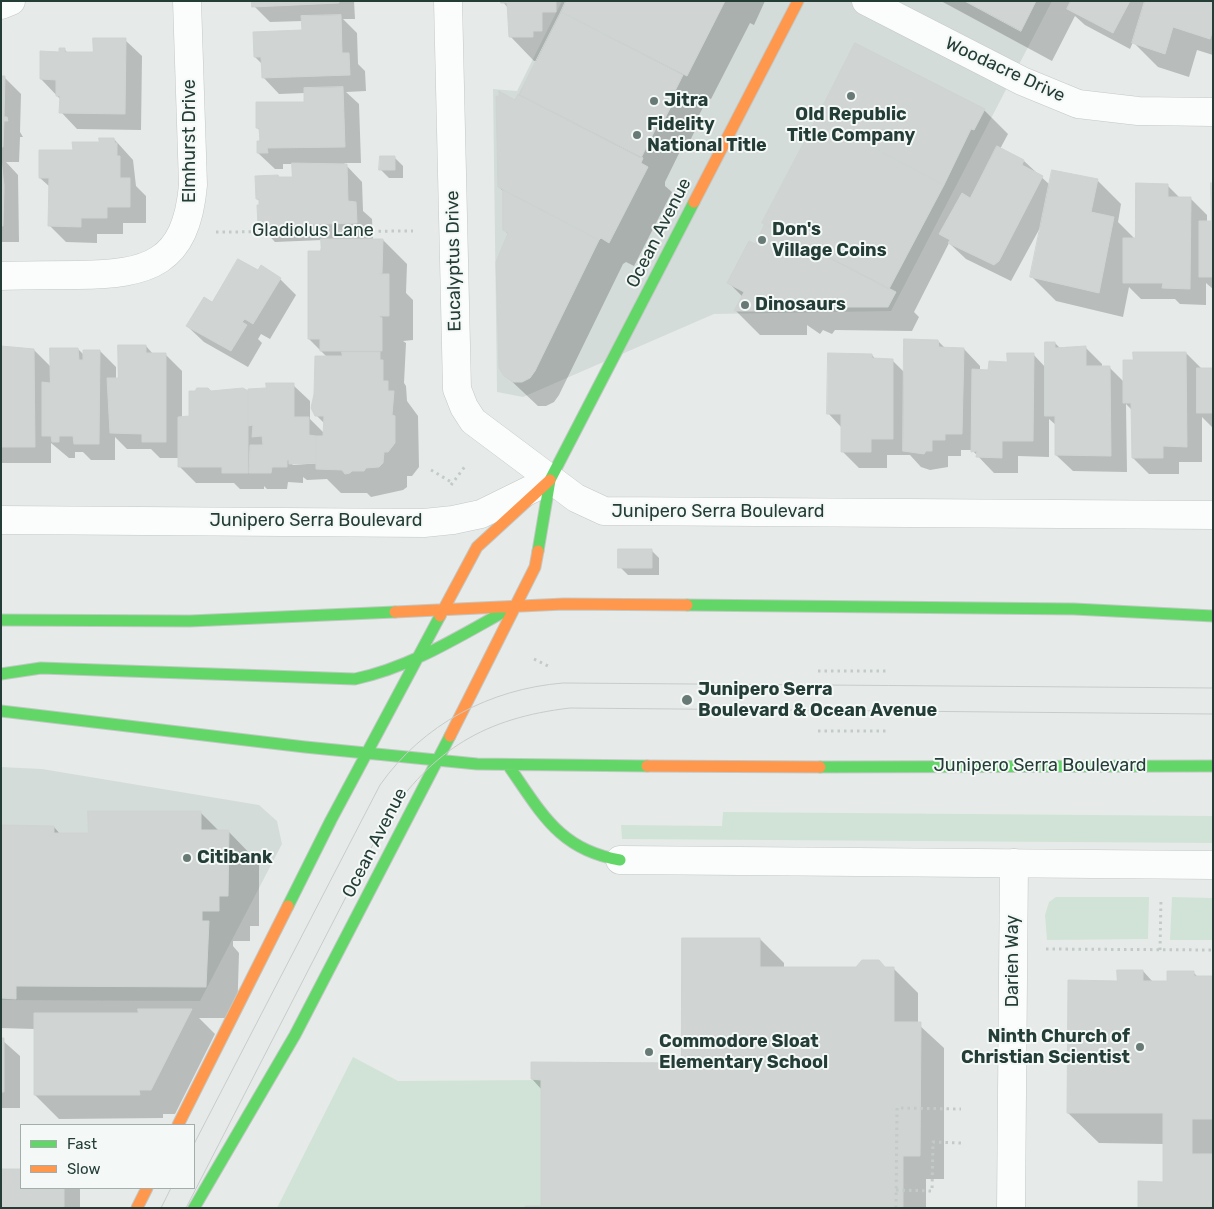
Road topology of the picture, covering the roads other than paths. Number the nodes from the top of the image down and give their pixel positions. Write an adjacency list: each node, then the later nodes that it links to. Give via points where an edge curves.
1 (11, 1): 6 (street)
2 (187, 1): 8 (street, Elmhurst Drive, via 193,185 183,233 169,251 150,266 128,273)
3 (448, 1): 9 (street, Eucalyptus Drive, via 458,389 473,421)
4 (798, 1): 9 (main road, Ocean Avenue)
5 (866, 1): 7 (street, Woodacre Drive, via 1029,84 1078,104 1138,112)
6 (1, 5)
7 (1213, 112)
8 (1, 276)
9 (550, 480): 10 (street, Junipero Serra Boulevard, via 576,498 604,511); 11 (street, Junipero Serra Boulevard, via 481,514 424,523); 12 (main road, Ocean Avenue, via 535,567); 13 (main road, Ocean Avenue, via 477,547)
10 (1213, 515)
11 (1, 520)
12 (515, 606): 13 (main road); 14 (main road, via 1066,609); 16 (main road); 20 (main road, Ocean Avenue)
13 (445, 609): 15 (main road, via 190,621); 16 (main road, Ocean Avenue)
14 (1213, 616)
15 (1, 620)
16 (418, 657): 17 (main road, via 389,671 354,679 41,668); 19 (main road, Ocean Avenue)
17 (1, 674)
18 (1, 711): 19 (main road, Junipero Serra Boulevard)
19 (366, 754): 20 (main road, Junipero Serra Boulevard); 26 (main road, Ocean Avenue, via 250,977)
20 (437, 761): 21 (main road, Junipero Serra Boulevard); 29 (main road, Ocean Avenue, via 295,1035)
21 (508, 765): 22 (main road, Junipero Serra Boulevard); 23 (main road, via 547,820 568,842 594,856)
22 (1213, 766)
23 (620, 860): 24 (street)
24 (1014, 863): 25 (street); 30 (street, Darien Way)
25 (1213, 865)
26 (178, 1124)
27 (146, 1189): 28 (main road)
28 (137, 1208)
29 (194, 1208)
30 (1011, 1208)

